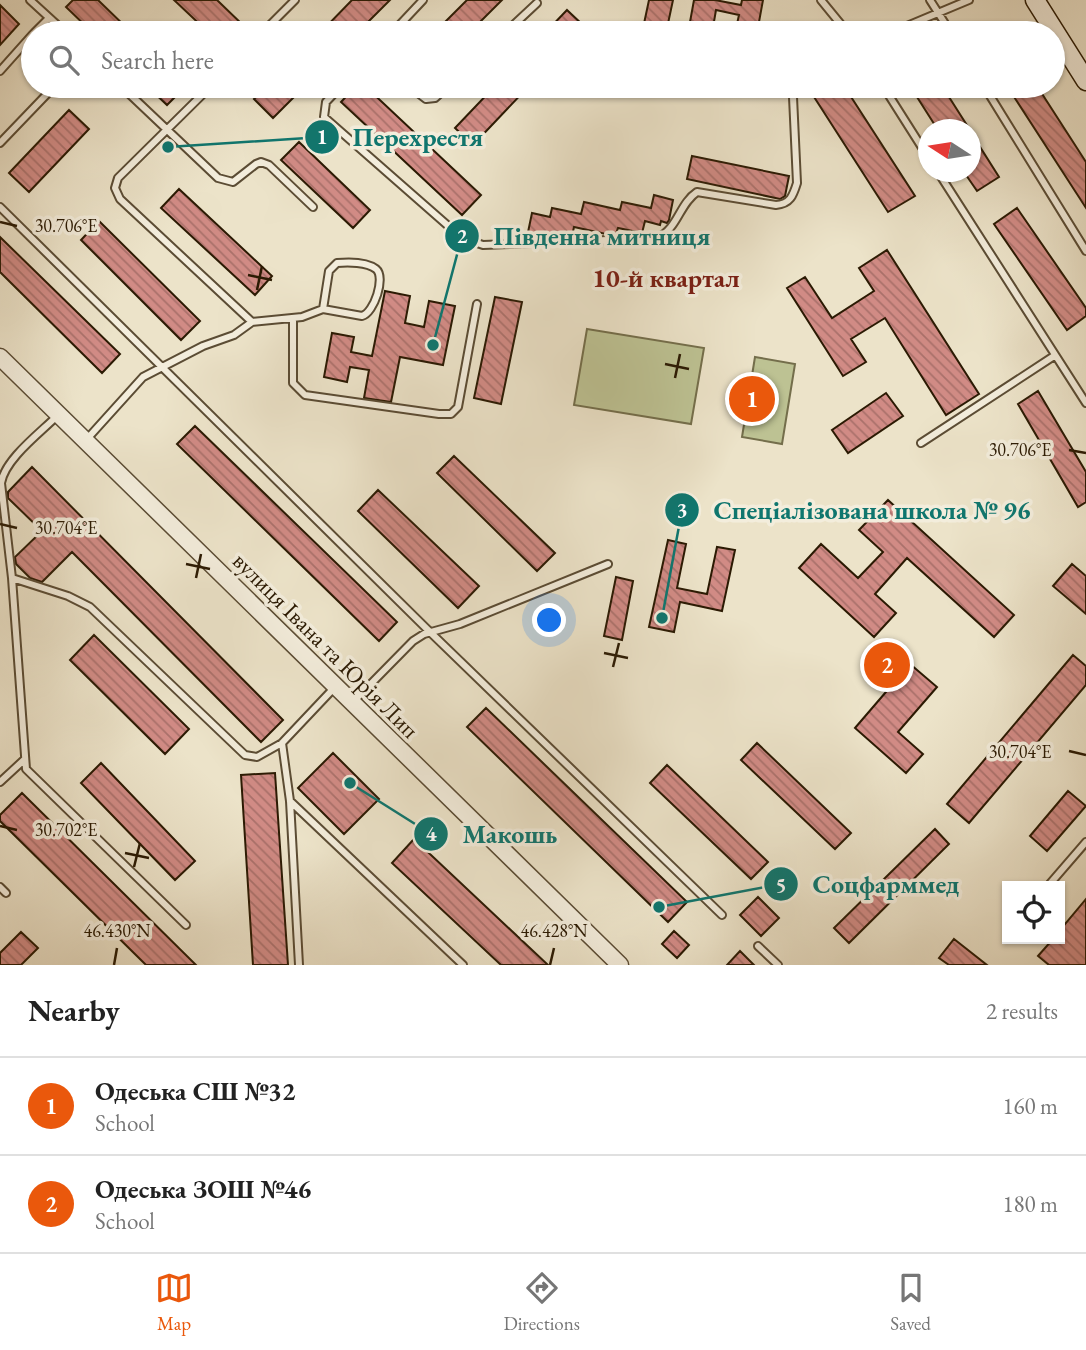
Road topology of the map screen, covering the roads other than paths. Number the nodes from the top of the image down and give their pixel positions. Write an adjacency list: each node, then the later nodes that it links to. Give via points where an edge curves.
1 (30, 0): 10 (lane)
2 (295, 0): 13 (lane)
3 (423, 0): 14 (lane)
4 (821, 0): 16 (lane)
5 (930, 0): 9 (lane)
6 (969, 0): 9 (lane)
7 (1035, 0): 19 (main road)
8 (537, 3): 15 (lane)
9 (939, 13): 17 (lane); 18 (lane)
10 (49, 18): 11 (lane); 12 (lane)
11 (46, 21)
12 (52, 21)
13 (274, 21)
14 (403, 21)
15 (518, 21)
16 (838, 21)
17 (919, 21)
18 (944, 21)
19 (1048, 21)
20 (21, 48): 22 (lane)
21 (1065, 48): 23 (main road)
22 (0, 71)
23 (1086, 81)
24 (43, 98): 33 (lane)
25 (134, 98): 31 (lane)
26 (199, 98): 31 (lane)
27 (330, 98): 28 (lane, via 324,117 461,238 483,245 657,238 665,235 696,192 785,204 797,183)
28 (793, 98)
29 (891, 98): 32 (lane)
30 (991, 98): 37 (lane)
31 (168, 130): 36 (lane, via 218,177 233,182 261,162); 41 (lane, via 118,178 120,199)
32 (918, 140)
33 (0, 143)
34 (944, 182): 42 (lane)
35 (0, 207): 44 (lane)
36 (313, 207)
37 (1086, 251)
38 (477, 304): 40 (lane, via 458,407 451,414 304,395 293,383)
39 (323, 309): 39 (lane, via 329,271 337,263 377,270 380,277 367,315); 40 (lane)
40 (293, 318): 41 (lane)
41 (251, 323): 44 (lane)
42 (1055, 356): 45 (lane); 48 (lane)
43 (0, 357): 46 (street, вулиця Івана та Юрія Лип)
44 (161, 368): 47 (lane, via 143,377); 51 (lane)
45 (1086, 403)
46 (59, 414): 47 (street, вулиця Івана та Юрія Лип); 50 (lane, via 2,475)
47 (86, 440): 52 (street, вулиця Івана та Юрія Лип)
48 (921, 443)
49 (608, 564): 51 (lane)
50 (12, 578): 54 (lane, via 90,607 245,755 257,757); 55 (lane)
51 (430, 632): 53 (lane, via 413,641); 60 (lane)
52 (336, 686): 53 (street, вулиця Івана та Юрія Лип); 54 (lane)
53 (352, 702): 65 (street, вулиця Івана та Юрія Лип)
54 (282, 743): 57 (lane)
55 (25, 759): 56 (lane); 61 (lane, via 33,778)
56 (0, 782)
57 (290, 801): 63 (lane); 64 (lane)
58 (1086, 842): 59 (lane)
59 (1052, 881)
60 (722, 915)
61 (186, 925)
62 (758, 946): 66 (lane)
63 (299, 965)
64 (463, 965)
65 (620, 965)
66 (778, 965)

